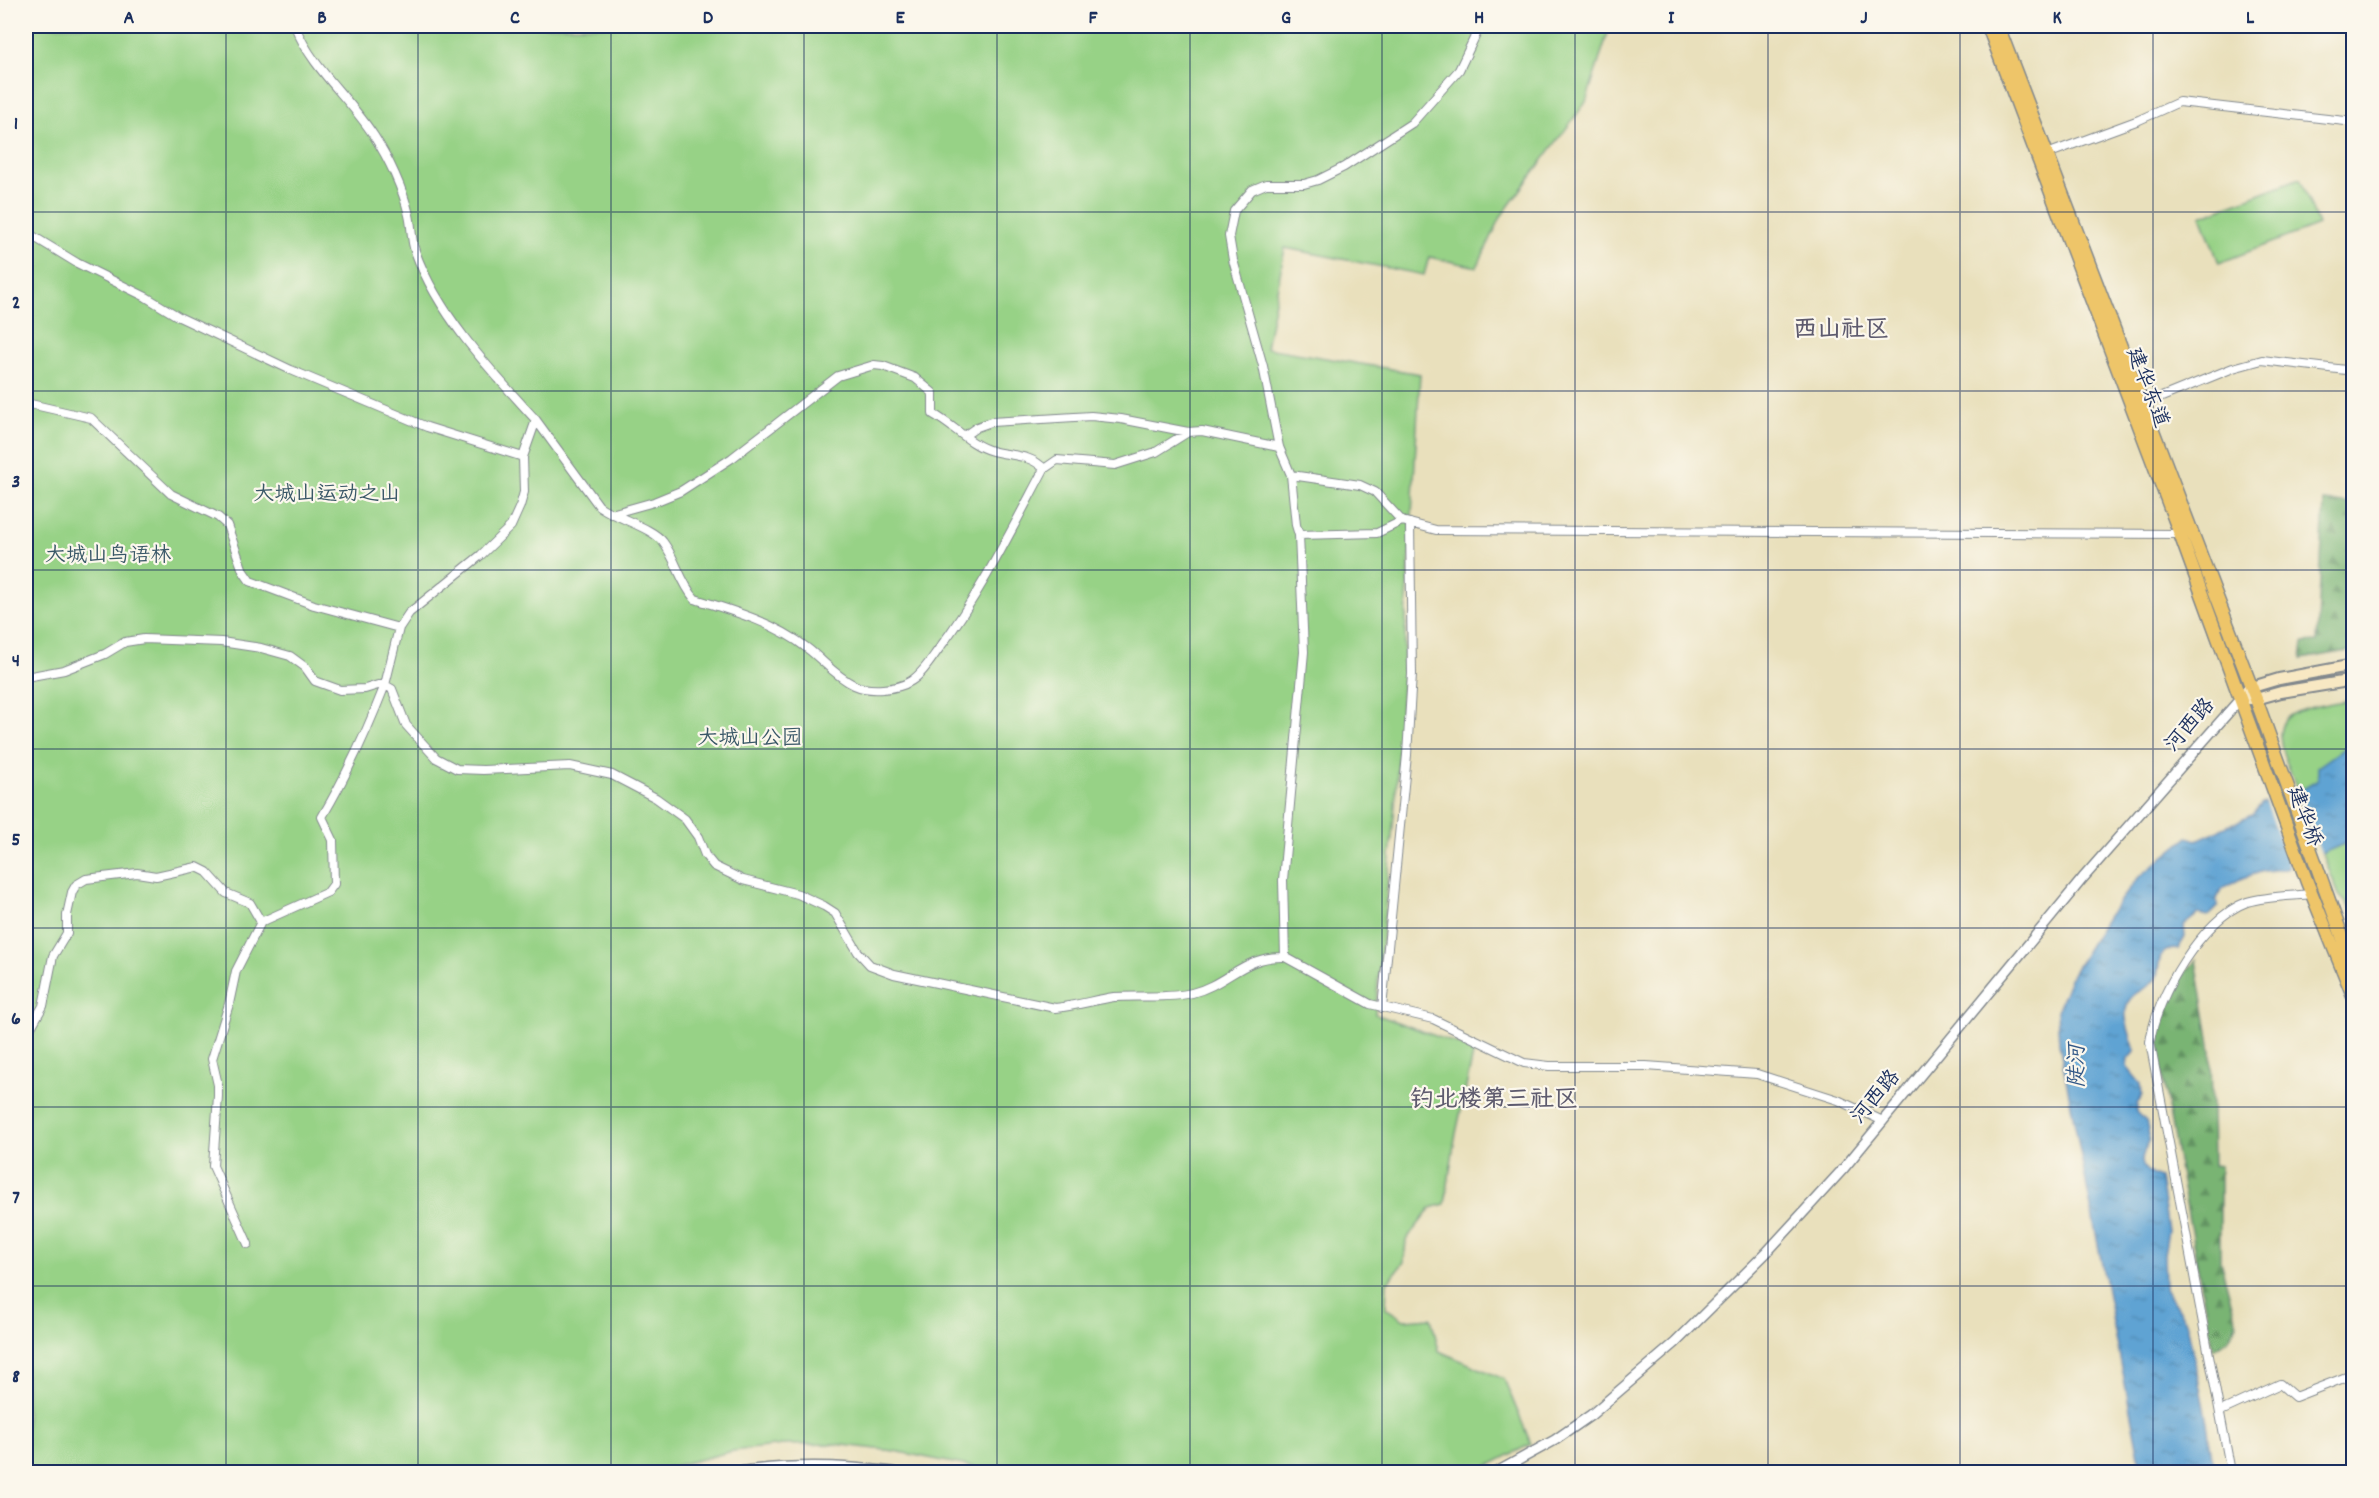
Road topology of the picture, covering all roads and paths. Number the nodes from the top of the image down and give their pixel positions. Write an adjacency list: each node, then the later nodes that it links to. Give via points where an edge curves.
1 (296, 26): 11 (street, via 315,63 375,137 404,196 414,249 448,313 482,361)
2 (1480, 26): 14 (street, via 1459,70 1412,123 1318,180 1266,184 1252,190 1234,211 1229,236 1233,260 1263,366)
3 (1988, 26): 20 (main road, 建华东道)
4 (1998, 26): 6 (main road, 建华东道)
5 (2354, 122): 6 (street, via 2179,102)
6 (2047, 154): 10 (main road, 建华东道)
7 (26, 232): 15 (street, via 179,318 291,370 427,427)
8 (2354, 371): 10 (street, via 2262,360)
9 (26, 403): 23 (street, via 91,417 171,494 227,525 250,581 314,605)
10 (2142, 405): 22 (main road, 建华东道)
11 (536, 420): 15 (street); 18 (street, via 599,506)
12 (1188, 432): 13 (street, via 1091,416 991,422); 14 (street, via 1202,431); 16 (street, via 1156,452 1115,465 1057,460)
13 (964, 436): 16 (street, via 992,451 1037,461); 18 (street, via 933,414 933,393 915,378 874,365 838,376 732,458 681,491)
14 (1279, 447): 17 (street)
15 (523, 457): 23 (street, via 524,492 511,526 409,613)
16 (1044, 469): 18 (street, via 956,627 925,668 912,681 898,687 855,686 807,647 773,627 695,598 664,542)
17 (1291, 476): 19 (street, via 1360,485 1375,492); 21 (street)
18 (610, 514)
19 (1406, 522): 20 (street, via 1436,530); 21 (street, via 1377,533); 39 (street, via 1412,674)
20 (2180, 534): 22 (street); 29 (main road, 建华东道)
21 (1299, 535): 36 (street, via 1304,652 1283,880)
22 (2194, 538): 28 (main road, 建华东道)
23 (399, 628): 27 (street)
24 (2354, 664): 28 (main road)
25 (26, 677): 27 (street, via 64,670 125,642 144,639 261,648 290,656 315,681 340,690)
26 (2354, 680): 30 (main road, 河西路)
27 (385, 685): 34 (street, via 322,817 333,840 334,884 328,892); 36 (street, via 392,689 406,725 436,758 457,769 570,766 612,775 656,798 685,819 714,866 743,880 798,894 824,906 835,914 870,965 894,974 1055,1008 1112,998 1193,993 1255,960)
28 (2249, 688): 29 (main road, 河西路); 30 (main road, 建华东道)
29 (2241, 698): 30 (main road, 河西路); 32 (main road, 建华东道); 41 (street, 河西路, via 2083,878)
30 (2256, 699): 31 (main road, 建华东道)
31 (2276, 758): 35 (main road, 建华桥)
32 (2263, 766): 33 (main road, 建华桥)
33 (2309, 888): 35 (main road); 44 (street, via 2248,902 2224,915 2174,977 2152,1023 2150,1042)
34 (261, 922): 40 (street, via 250,903 226,893 197,867 156,876 137,873 86,879 72,892 67,933 53,957 43,1006); 42 (street, via 236,971 212,1059 218,1085 213,1166)
35 (2345, 941): 37 (main road); 38 (main road)
36 (1285, 957): 39 (street)
37 (2354, 969)
38 (2354, 998)
39 (1382, 1008): 41 (street, via 1433,1019 1524,1063 1757,1074 1838,1100)
40 (26, 1036)
41 (1883, 1121): 47 (street, 河西路, via 1766,1253 1675,1343 1591,1415)
42 (248, 1244)
43 (2354, 1374): 44 (street, via 2295,1397 2280,1384)
44 (2221, 1411): 48 (street)
45 (738, 1473): 46 (street, via 818,1466)
46 (893, 1473)
47 (1497, 1473)
48 (2231, 1473)

